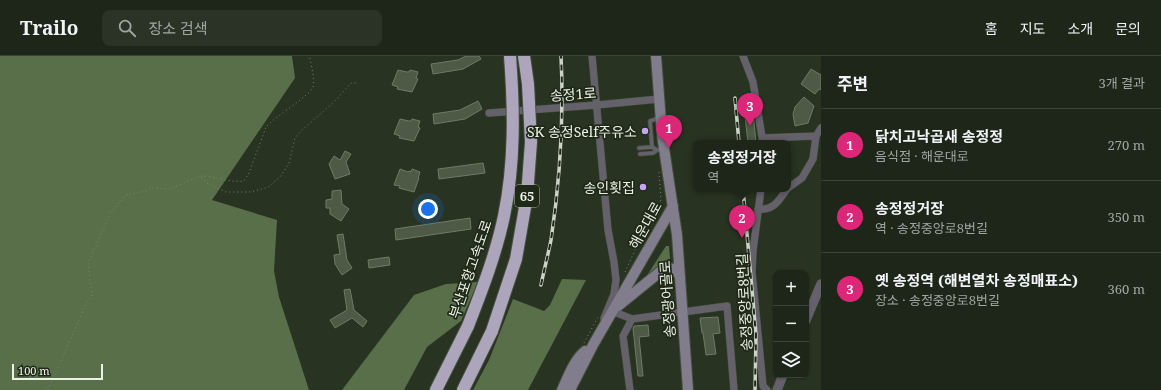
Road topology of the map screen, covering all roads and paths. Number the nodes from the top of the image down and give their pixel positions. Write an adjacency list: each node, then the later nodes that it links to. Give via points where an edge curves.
1 (309, 56): 20 (path, via 313,87 266,127 244,181)
2 (510, 56): 39 (highway, 부산포항고속도로 / 65, bridge, via 514,99 512,160 504,216 489,271 468,326)
3 (524, 56): 40 (highway, 65, bridge, via 531,142 527,196 516,259 492,331)
4 (592, 56): 9 (street)
5 (656, 56): 8 (main road, 해운대로)
6 (744, 56): 14 (street, via 753,82)
7 (357, 83): 20 (path, via 351,83 295,138 289,164 269,187 250,192 226,192 207,183)
8 (659, 99): 9 (street, 송정1로); 11 (main road, 해운대로)
9 (596, 105): 10 (street, 송정1로); 36 (street, via 616,285)
10 (489, 113)
11 (660, 117): 15 (lane, via 650,121); 17 (main road, 해운대로)
12 (821, 128): 13 (street)
13 (816, 136): 14 (street); 21 (street, via 813,160 802,178)
14 (763, 140)
15 (652, 147): 16 (lane); 17 (lane)
16 (638, 148)
17 (660, 150): 18 (lane); 25 (main road, 해운대로)
18 (640, 154)
19 (658, 167): 24 (path)
20 (200, 176): 38 (path, via 170,189 150,188 126,195 111,212 88,263 92,296)
21 (791, 185)
22 (761, 192): 26 (street, 송정중앙로8번길)
23 (784, 192): 26 (street, via 777,204 769,209)
24 (660, 203)
25 (673, 206): 29 (main road, 송정광어골로); 31 (main road, 해운대로)
26 (758, 209): 46 (street, 송정중앙로8번길, via 752,272 762,386)
27 (654, 216): 28 (path)
28 (624, 275)
29 (680, 276): 31 (main road, via 674,269 666,267); 32 (main road, 송정광어골로)
30 (821, 284): 33 (street)
31 (613, 310): 35 (street); 36 (main road, 해운대로)
32 (682, 312): 35 (street); 44 (main road, 송정광어골로); 45 (street, via 727,306)
33 (809, 313)
34 (598, 317): 36 (path)
35 (632, 319): 43 (street, via 623,336)
36 (588, 345): 41 (main road, via 570,372); 42 (main road, 해운대로)
37 (783, 378): 47 (street)
38 (48, 390)
39 (436, 390)
40 (463, 390)
41 (562, 390)
42 (570, 390)
43 (630, 390)
44 (688, 390)
45 (734, 390)
46 (767, 390)
47 (777, 390)

